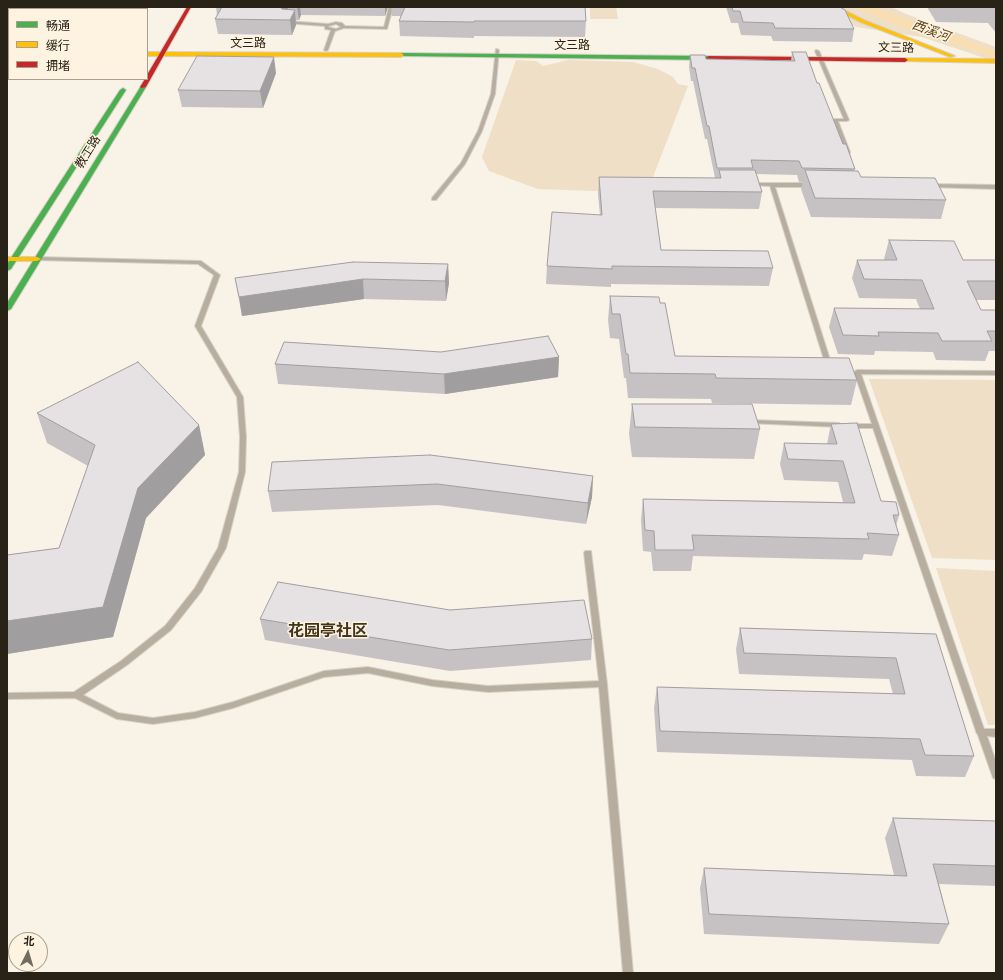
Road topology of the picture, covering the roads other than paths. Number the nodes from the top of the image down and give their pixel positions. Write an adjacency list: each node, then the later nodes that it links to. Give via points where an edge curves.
1 (188, 7): 10 (main road, 教工路)
2 (292, 7): 5 (lane, via 285,22)
3 (391, 7): 6 (lane, via 386,28)
4 (834, 7): 11 (main road, via 862,21)
5 (328, 25): 6 (lane, via 339,24); 7 (lane, via 326,28)
6 (344, 27): 7 (lane)
7 (333, 30): 8 (lane)
8 (326, 50): 10 (main road, 文三路); 12 (main road, 文三路)
9 (148, 51): 10 (main road, 文三路)
10 (164, 51): 12 (main road, 文三路); 18 (main road, 教工路)
11 (942, 52): 13 (main road, 文三路); 14 (main road, 文三路); 15 (main road)
12 (497, 53): 14 (main road, 文三路); 27 (lane, via 493,94 480,131 464,163)
13 (996, 53)
14 (819, 55): 15 (main road, 文三路); 21 (lane, via 847,120 835,120)
15 (968, 61): 16 (main road, 文三路); 17 (main road)
16 (996, 61)
17 (996, 71)
18 (148, 77)
19 (130, 80): 28 (main road, 教工路)
20 (146, 80): 29 (main road, 教工路)
21 (850, 156)
22 (742, 184): 23 (lane)
23 (772, 185): 24 (lane); 32 (lane)
24 (817, 185)
25 (925, 186): 26 (lane)
26 (996, 187)
27 (434, 199)
28 (10, 259): 29 (main road); 30 (main road, 教工路)
29 (37, 259): 31 (main road, 教工路); 38 (lane, via 199,262 217,275 198,326 240,397 242,472 222,548 198,590 168,628 124,663)
30 (7, 269)
31 (7, 309)
32 (831, 372)
33 (996, 373): 35 (lane, via 853,372)
34 (742, 422): 35 (lane)
35 (875, 426): 40 (lane)
36 (588, 553): 37 (lane)
37 (603, 684): 38 (lane, via 488,690 432,683 368,670 324,674 195,716 153,720 117,716); 43 (lane)
38 (76, 695): 39 (lane)
39 (7, 696)
40 (980, 732): 41 (lane); 42 (lane)
41 (996, 733)
42 (996, 775)
43 (628, 973)

